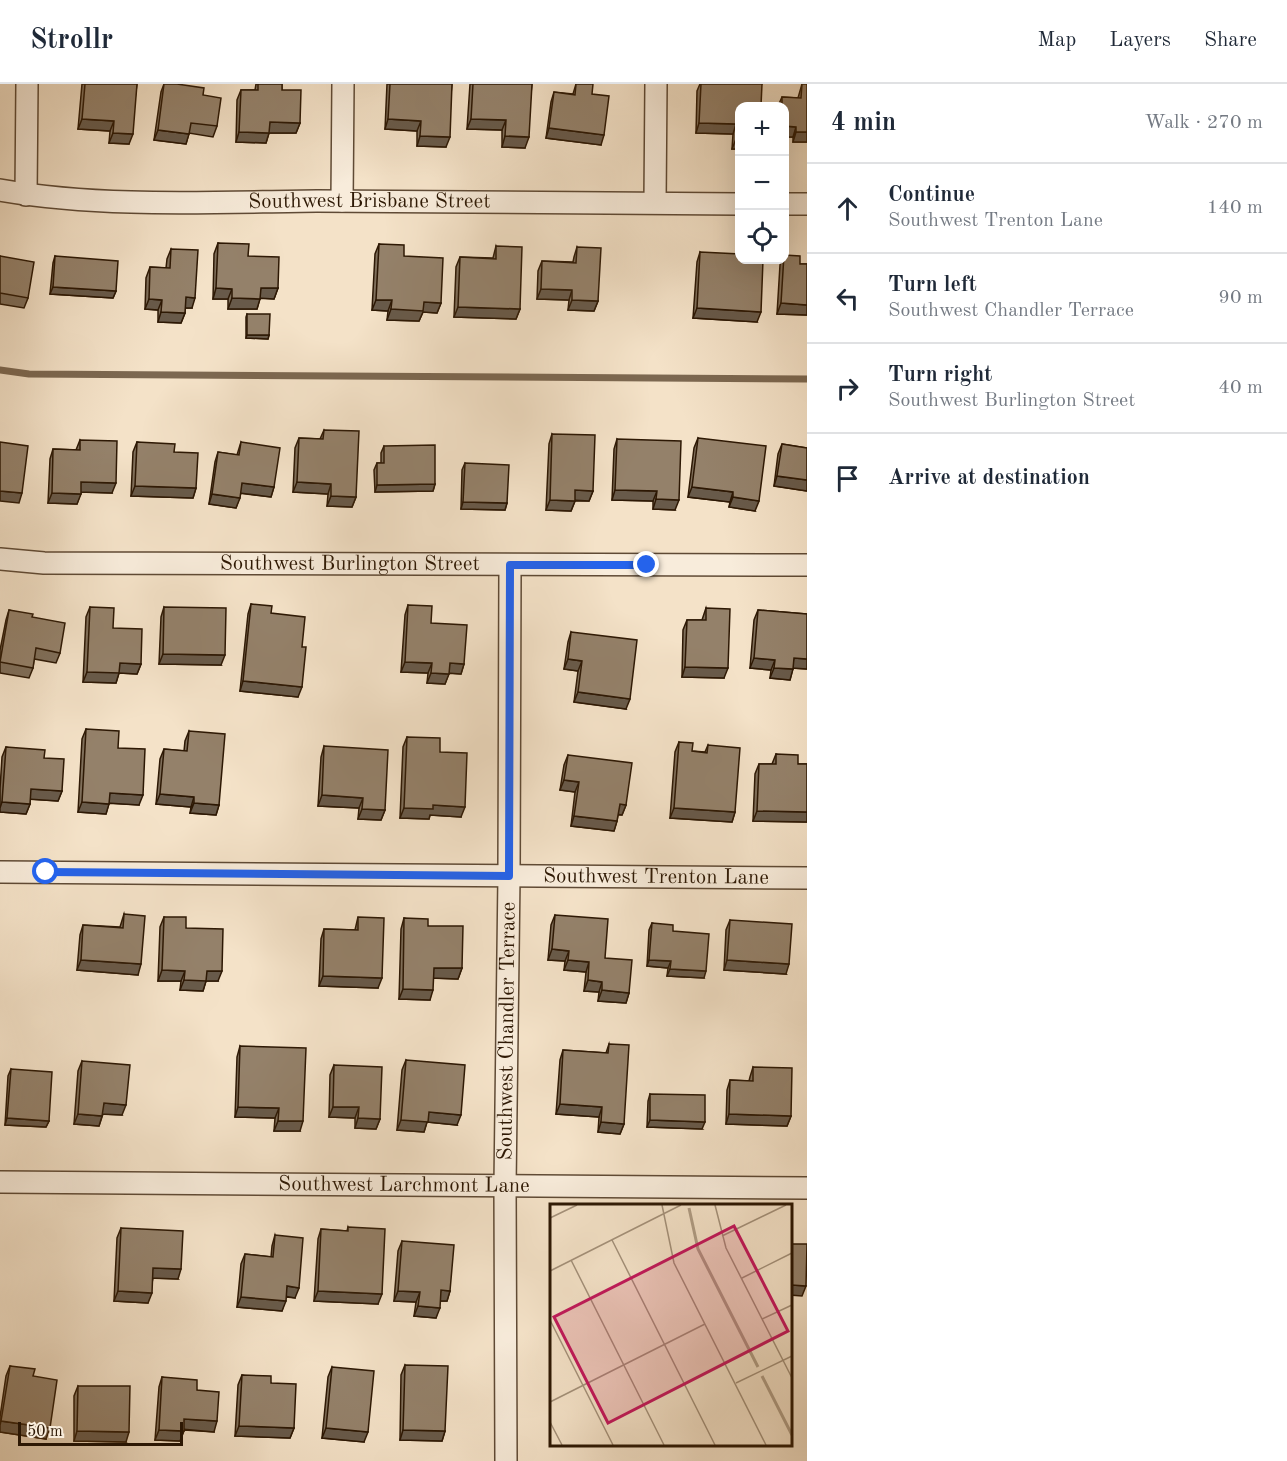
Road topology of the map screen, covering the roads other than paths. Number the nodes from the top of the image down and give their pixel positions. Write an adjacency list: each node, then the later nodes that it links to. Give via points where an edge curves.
1 (27, 84): 5 (street)
2 (343, 84): 6 (street)
3 (656, 84): 7 (street)
4 (0, 190): 5 (street, Southwest Brisbane Street)
5 (26, 195): 6 (street, Southwest Brisbane Street, via 113,202)
6 (342, 201): 7 (street, Southwest Brisbane Street)
7 (655, 202): 8 (street, Southwest Brisbane Street)
8 (735, 204)
9 (789, 204): 10 (street)
10 (807, 204)
11 (0, 559): 12 (street, Southwest Burlington Street, via 44,563)
12 (510, 565): 13 (street, Southwest Burlington Street); 15 (street, Southwest Chandler Terrace)
13 (807, 565)
14 (0, 872): 15 (street, Southwest Trenton Lane)
15 (509, 876): 16 (street, Southwest Trenton Lane); 18 (street, Southwest Chandler Terrace)
16 (807, 878)
17 (0, 1182): 18 (street, Southwest Larchmont Lane)
18 (505, 1186): 19 (street, Southwest Larchmont Lane); 20 (street, Southwest Chandler Terrace)
19 (807, 1188)
20 (506, 1461)

